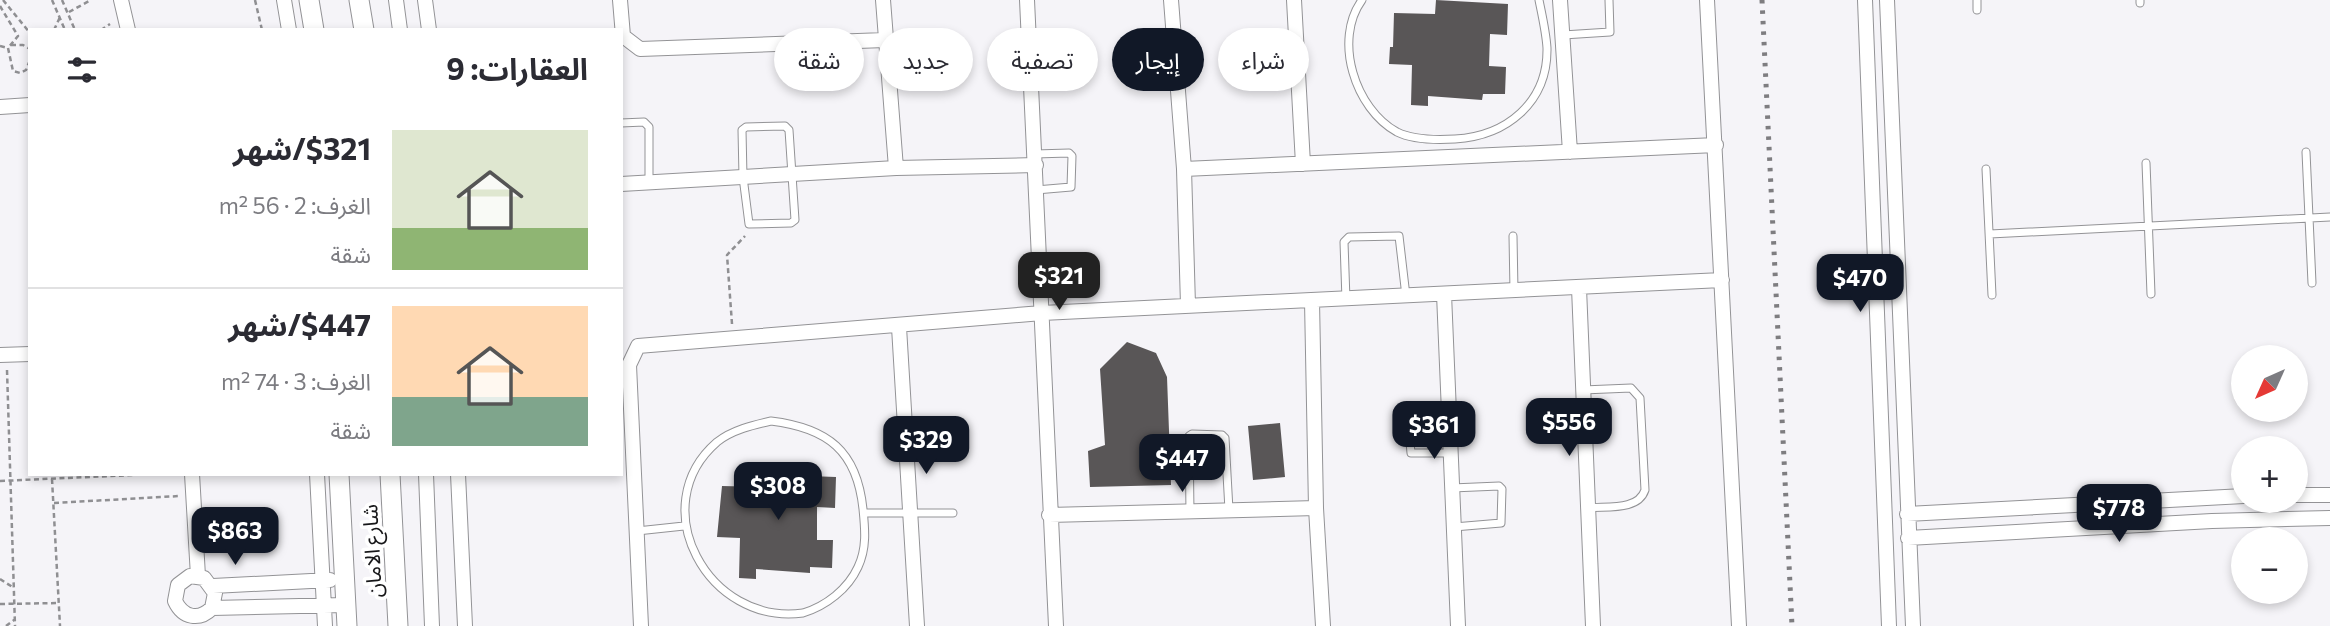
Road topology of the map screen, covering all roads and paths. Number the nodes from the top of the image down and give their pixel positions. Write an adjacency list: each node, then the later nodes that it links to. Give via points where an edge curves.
1 (3, 0): 28 (path)
2 (52, 0): 26 (path)
3 (91, 0): 29 (path)
4 (121, 0): 36 (street)
5 (254, 0): 37 (path)
6 (284, 0): 38 (street)
7 (309, 0): 39 (street)
8 (359, 0): 40 (street)
9 (396, 0): 41 (street)
10 (425, 0): 42 (street)
11 (620, 0): 43 (street)
12 (883, 0): 44 (street)
13 (1027, 0): 62 (street)
14 (1171, 0): 66 (street)
15 (1294, 0): 64 (street)
16 (1362, 0): 57 (lane, via 1350,32 1350,61 1359,89 1375,114 1398,132)
17 (1539, 0): 32 (lane)
18 (1560, 0): 31 (street)
19 (1609, 0): 46 (lane, via 1609,32)
20 (1707, 0): 58 (street)
21 (1865, 0): 129 (street)
22 (1887, 0): 121 (street)
23 (1977, 0): 27 (lane)
24 (63, 1): 26 (path); 29 (path)
25 (0, 6): 28 (path)
26 (56, 6): 30 (path)
27 (1977, 10)
28 (7, 11): 45 (path); 50 (path, via 18,36)
29 (69, 12): 35 (path)
30 (61, 15): 33 (path); 34 (path)
31 (1561, 19): 32 (lane); 46 (street)
32 (1542, 20): 57 (lane, via 1547,48 1542,78 1529,104 1509,125 1473,138)
33 (55, 28)
34 (64, 28)
35 (74, 28)
36 (128, 28)
37 (261, 28)
38 (289, 28)
39 (314, 28)
40 (363, 28)
41 (400, 28)
42 (429, 28)
43 (622, 28)
44 (884, 28)
45 (28, 31)
46 (1562, 35): 59 (street)
47 (623, 36): 48 (street, via 640,49)
48 (878, 40)
49 (0, 46): 50 (path)
50 (10, 46): 51 (path); 52 (path, via 13,71 20,73)
51 (28, 48)
52 (28, 65)
53 (890, 91): 65 (street)
54 (28, 105): 55 (street)
55 (0, 107)
56 (623, 123): 70 (lane, via 644,122 649,127)
57 (1452, 139): 61 (lane)
58 (1716, 145): 59 (street); 79 (street)
59 (1570, 152): 61 (street)
60 (2306, 152): 74 (lane)
61 (1453, 157): 64 (street)
62 (1035, 159): 65 (street); 72 (street); 72 (lane, via 1072,156 1072,187)
63 (2146, 163): 76 (lane)
64 (1303, 164): 66 (street)
65 (896, 168): 68 (street)
66 (1184, 169): 89 (street)
67 (1986, 169): 77 (lane)
68 (792, 174): 69 (street); 69 (lane, via 788,127 746,127 742,130); 75 (lane, via 793,222)
69 (743, 177): 70 (street); 75 (lane)
70 (649, 182): 71 (street)
71 (623, 184)
72 (1036, 190): 90 (street)
73 (2330, 216): 74 (lane)
74 (2309, 218): 76 (lane); 80 (lane)
75 (749, 224): 92 (path, via 751,231 727,255)
76 (2148, 226): 77 (lane); 84 (lane)
77 (1990, 234): 85 (lane)
78 (1513, 236): 82 (lane)
79 (1722, 280): 81 (street); 157 (street)
80 (2312, 283)
81 (1579, 288): 82 (street); 95 (street)
82 (1514, 292): 83 (street)
83 (1444, 294): 86 (street); 96 (street)
84 (2151, 294)
85 (1992, 295)
86 (1406, 296): 87 (street); 87 (lane, via 1399,236 1349,237 1344,242)
87 (1346, 300): 88 (street)
88 (1312, 301): 89 (street); 114 (street)
89 (1188, 305): 90 (street)
90 (1042, 313): 91 (street); 122 (street)
91 (899, 327): 92 (street); 120 (street)
92 (733, 338): 126 (street, via 654,342 638,346 632,354)
93 (28, 354): 94 (street)
94 (3, 355): 107 (path)
95 (1583, 390): 115 (street); 115 (lane, via 1631,388 1637,392 1645,490 1634,504)
96 (1449, 410): 97 (street); 97 (lane, via 1411,415 1408,420 1411,453)
97 (1451, 453): 108 (street)
98 (114, 476): 105 (path)
99 (192, 476): 111 (street)
100 (317, 476): 133 (street)
101 (339, 476): 132 (street, شارع الامان)
102 (390, 476): 148 (street, شارع الامان)
103 (426, 476): 149 (street)
104 (458, 476): 150 (street)
105 (52, 479): 107 (path); 113 (path)
106 (0, 481): 107 (path)
107 (12, 481): 135 (path)
108 (1452, 488): 125 (street); 125 (lane, via 1502,489 1501,523)
109 (2308, 495): 110 (street)
110 (2330, 495)
111 (193, 496): 113 (path); 130 (street)
112 (2231, 497): 121 (street)
113 (54, 503): 137 (path)
114 (1316, 508): 116 (street); 154 (street)
115 (1588, 508): 156 (street)
116 (1229, 511): 117 (street); 117 (lane, via 1225,438 1192,434)
117 (1190, 512): 122 (street)
118 (864, 513): 120 (lane); 124 (lane, via 866,538 859,566 842,591 817,608 789,617 760,615 732,602 710,582 693,557); 124 (lane, via 860,483 848,457 802,425 771,421 744,427 718,442 699,463 687,490)
119 (953, 513): 120 (lane)
120 (910, 514): 152 (street)
121 (1907, 514): 127 (street)
122 (1049, 515): 153 (street)
123 (2330, 518): 127 (street)
124 (684, 526): 126 (lane)
125 (1454, 527): 155 (street)
126 (636, 531): 151 (street)
127 (1908, 538): 128 (street)
128 (1909, 556): 129 (street); 159 (street)
129 (1885, 557): 158 (street)
130 (198, 576): 134 (street); 141 (street, via 183,580 175,593 178,608)
131 (0, 579): 135 (path)
132 (344, 580): 133 (street); 139 (street, شارع الامان)
133 (323, 581): 134 (street); 140 (street)
134 (213, 586): 141 (street, via 215,593)
135 (14, 589): 136 (path)
136 (14, 603): 137 (path); 138 (path); 142 (path)
137 (59, 603): 145 (path)
138 (0, 604)
139 (346, 605): 140 (street); 147 (street, شارع الامان)
140 (324, 606): 141 (street); 146 (street)
141 (204, 617)
142 (15, 620): 143 (path); 144 (path)
143 (6, 626)
144 (15, 626)
145 (60, 626)
146 (325, 626)
147 (347, 626)
148 (398, 626)
149 (432, 626)
150 (465, 626)
151 (641, 626)
152 (916, 626)
153 (1056, 626)
154 (1323, 626)
155 (1458, 626)
156 (1593, 626)
157 (1739, 626)
158 (1889, 626)
159 (1913, 626)

